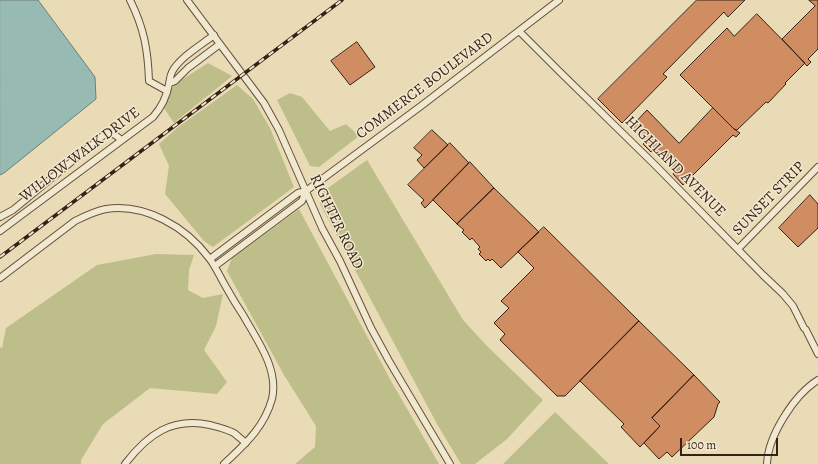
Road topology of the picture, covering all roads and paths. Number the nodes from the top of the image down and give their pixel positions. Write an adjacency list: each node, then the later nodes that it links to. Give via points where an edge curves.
1 (130, 0): 8 (street, via 143,29 149,57 150,81)
2 (187, 0): 5 (street, RIGHTER ROAD)
3 (559, 0): 4 (street, COMMERCE BOULEVARD)
4 (519, 31): 11 (street, COMMERCE BOULEVARD); 14 (street, HIGHLAND AVENUE)
5 (214, 35): 6 (street, RIGHTER ROAD); 7 (street, WILLOW WALK DRIVE, via 174,68)
6 (220, 44): 7 (street); 11 (street, RIGHTER ROAD, via 264,103)
7 (170, 83): 8 (street, WILLOW WALK DRIVE)
8 (167, 91): 9 (street, WILLOW WALK DRIVE, via 160,109 153,117)
9 (121, 140): 12 (street, via 112,133 105,134 19,205); 13 (street, WILLOW WALK DRIVE)
10 (818, 167): 14 (street, SUNSET STRIP)
11 (306, 191): 15 (street, COMMERCE BOULEVARD, via 298,194); 16 (street, COMMERCE BOULEVARD, via 302,201); 23 (street, RIGHTER ROAD, via 371,328)
12 (0, 217)
13 (0, 231)
14 (738, 249): 18 (street, HIGHLAND AVENUE, via 787,298)
15 (210, 259): 16 (street); 17 (street, via 187,235 168,222 139,211 112,209 87,215 75,221)
16 (215, 266): 20 (street, via 265,354 273,386 272,398 261,425)
17 (0, 278)
18 (818, 354)
19 (818, 380): 24 (street, via 798,397 786,413 770,445)
20 (246, 443): 21 (street, via 234,433 219,427 202,423 179,423 150,437); 22 (street)
21 (125, 464)
22 (224, 464)
23 (450, 464)
24 (767, 464)

